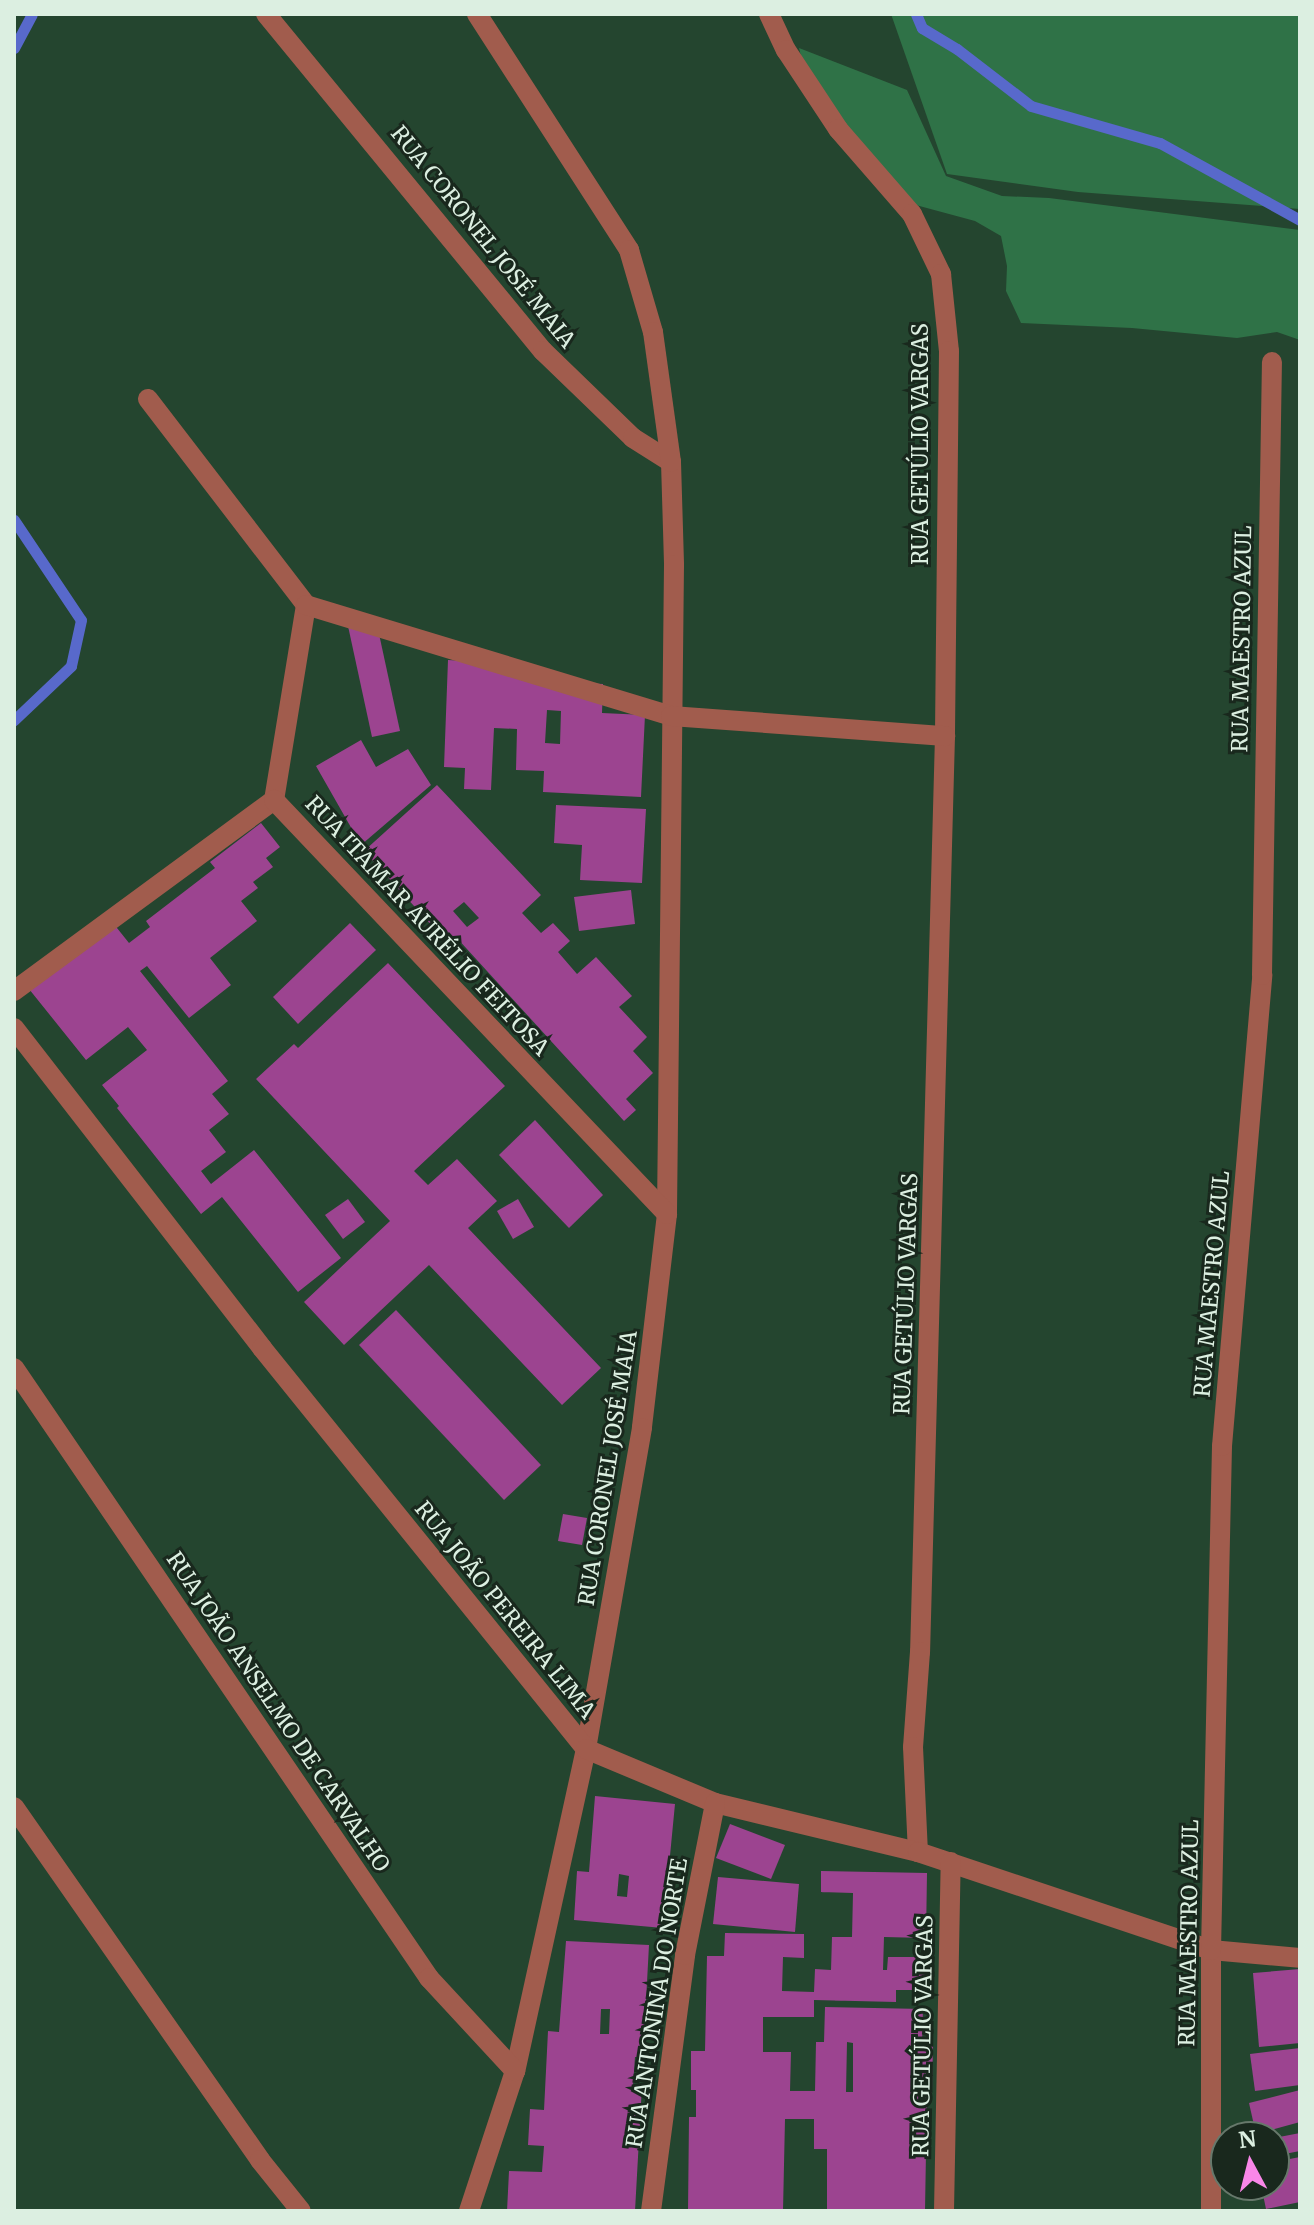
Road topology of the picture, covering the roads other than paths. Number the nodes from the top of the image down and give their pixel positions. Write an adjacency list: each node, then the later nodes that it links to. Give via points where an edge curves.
1 (266, 14): 6 (street, RUA CORONEL JOSÉ MAIA, via 543,351 633,438)
2 (477, 14): 6 (street, via 629,250 653,332)
3 (769, 14): 9 (street, RUA GETÚLIO VARGAS, via 838,129 912,214 941,274 949,351)
4 (1272, 362): 20 (street, RUA MAESTRO AZUL, via 1262,975 1222,1446)
5 (148, 399): 7 (street)
6 (671, 462): 8 (street, RUA CORONEL JOSÉ MAIA)
7 (306, 605): 8 (street); 10 (street)
8 (671, 716): 9 (street); 13 (street, RUA CORONEL JOSÉ MAIA)
9 (945, 736): 18 (street, RUA GETÚLIO VARGAS, via 913,1747)
10 (274, 800): 11 (street, RUA ITAMAR AURÉLIO FEITOSA); 13 (street, RUA ITAMAR AURÉLIO FEITOSA)
11 (14, 991)
12 (14, 1028): 15 (street, RUA JOÃO PEREIRA LIMA, via 262,1348)
13 (667, 1214): 15 (street, RUA CORONEL JOSÉ MAIA, via 642,1428)
14 (14, 1368): 22 (street, RUA JOÃO ANSELMO DE CARVALHO, via 429,1978)
15 (586, 1749): 16 (street, RUA JOÃO PEREIRA LIMA); 22 (street, RUA CORONEL JOSÉ MAIA)
16 (715, 1803): 18 (street, RUA JOÃO PEREIRA LIMA); 25 (street, RUA ANTONINA DO NORTE, via 685,1955)
17 (14, 1807): 23 (street)
18 (918, 1852): 19 (street, RUA JOÃO PEREIRA LIMA)
19 (951, 1862): 20 (street, RUA JOÃO PEREIRA LIMA); 26 (street, RUA GETÚLIO VARGAS)
20 (1211, 1950): 21 (street, RUA JOÃO PEREIRA LIMA); 27 (street, RUA MAESTRO AZUL)
21 (1300, 1958)
22 (515, 2071): 24 (street, RUA CORONEL JOSÉ MAIA)
23 (301, 2211)
24 (469, 2211)
25 (651, 2211)
26 (944, 2211)
27 (1211, 2211)

